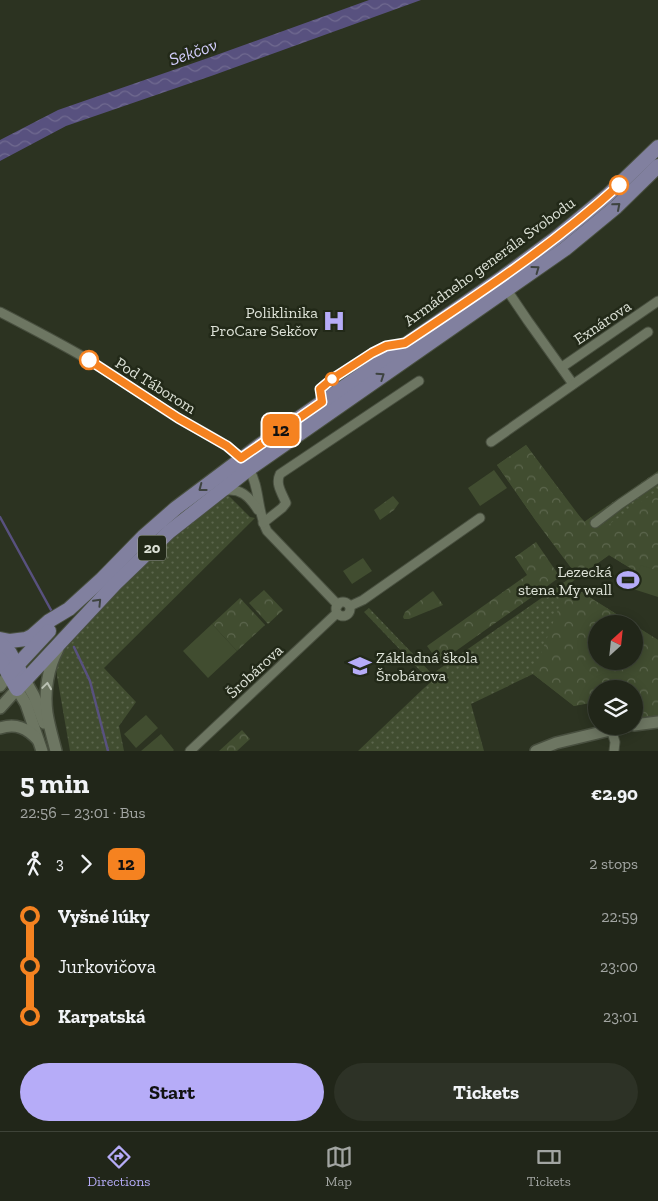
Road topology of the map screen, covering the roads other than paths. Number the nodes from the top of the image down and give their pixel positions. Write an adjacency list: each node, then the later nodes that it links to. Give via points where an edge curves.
1 (658, 147): 3 (main road, Armádneho generála Svobodu / 20, via 607,196)
2 (658, 166): 3 (main road, Armádneho generála Svobodu / 20, one-way to 2, via 565,249)
3 (505, 283): 7 (street); 11 (main road, Armádneho generála Svobodu / 20, via 405,343)
4 (658, 301): 7 (street, Exnárova)
5 (0, 312): 11 (street, Pod Táborom, via 89,360 227,446)
6 (648, 332): 9 (street)
7 (562, 367): 9 (street)
8 (420, 381): 15 (street, via 280,474 277,480 286,503)
9 (573, 384): 10 (street)
10 (491, 442)
11 (245, 464): 13 (main road, Armádneho generála Svobodu / 20); 15 (street, via 253,478); 17 (main road, Armádneho generála Svobodu / 20, one-way to 17, via 176,508)
12 (658, 478): 16 (street)
13 (220, 492): 15 (street, via 242,492); 19 (main road, Armádneho generála Svobodu / 20, one-way to 13, via 169,532)
14 (480, 518): 18 (street, via 363,600 350,606 341,602)
15 (262, 519): 18 (street, via 267,531)
16 (595, 523)
17 (69, 609): 20 (main road, Armádneho generála Svobodu / 20, via 26,639); 23 (main road)
18 (338, 609): 34 (street, Šrobárova)
19 (64, 637): 24 (main road, Armádneho generála Svobodu / 20); 33 (street, one-way to 19, via 46,693 54,657)
20 (0, 639)
21 (0, 643): 23 (main road, via 10,653)
22 (0, 659): 23 (main road)
23 (13, 670): 24 (main road); 25 (street)
24 (21, 684): 26 (street, Armádneho generála Svobodu); 32 (street); 33 (street, via 34,696)
25 (0, 686)
26 (0, 708)
27 (658, 722): 28 (street)
28 (643, 724)
29 (0, 728): 32 (street, via 23,728)
30 (588, 735): 35 (street)
31 (613, 735): 36 (street)
32 (41, 746)
33 (55, 751)
34 (190, 751)
35 (536, 751)
36 (614, 751)

